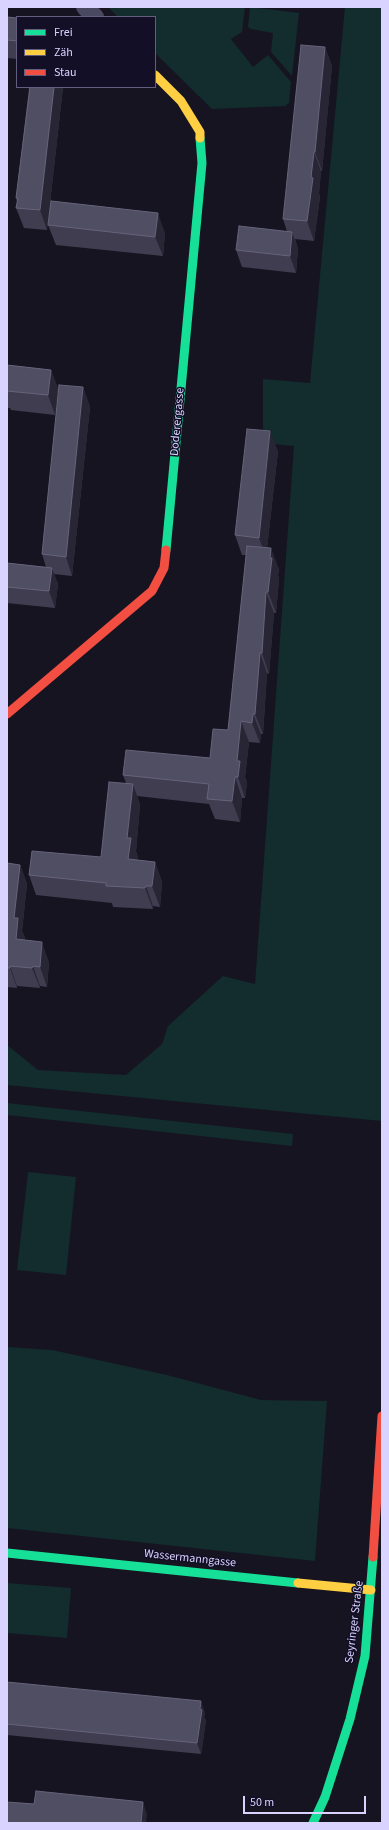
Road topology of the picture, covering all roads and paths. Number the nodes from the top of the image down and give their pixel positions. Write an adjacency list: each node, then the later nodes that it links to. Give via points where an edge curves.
1 (85, 7): 2 (street)
2 (94, 16)
3 (156, 77): 4 (street, Doderergasse, via 181,101 200,132 202,163 164,568 152,591)
4 (7, 714)
5 (382, 1416): 7 (street, Seyringer Straße)
6 (7, 1553): 7 (street, Wassermanngasse)
7 (371, 1590): 8 (street, Seyringer Straße, via 365,1656 350,1719 325,1797)
8 (313, 1823)

